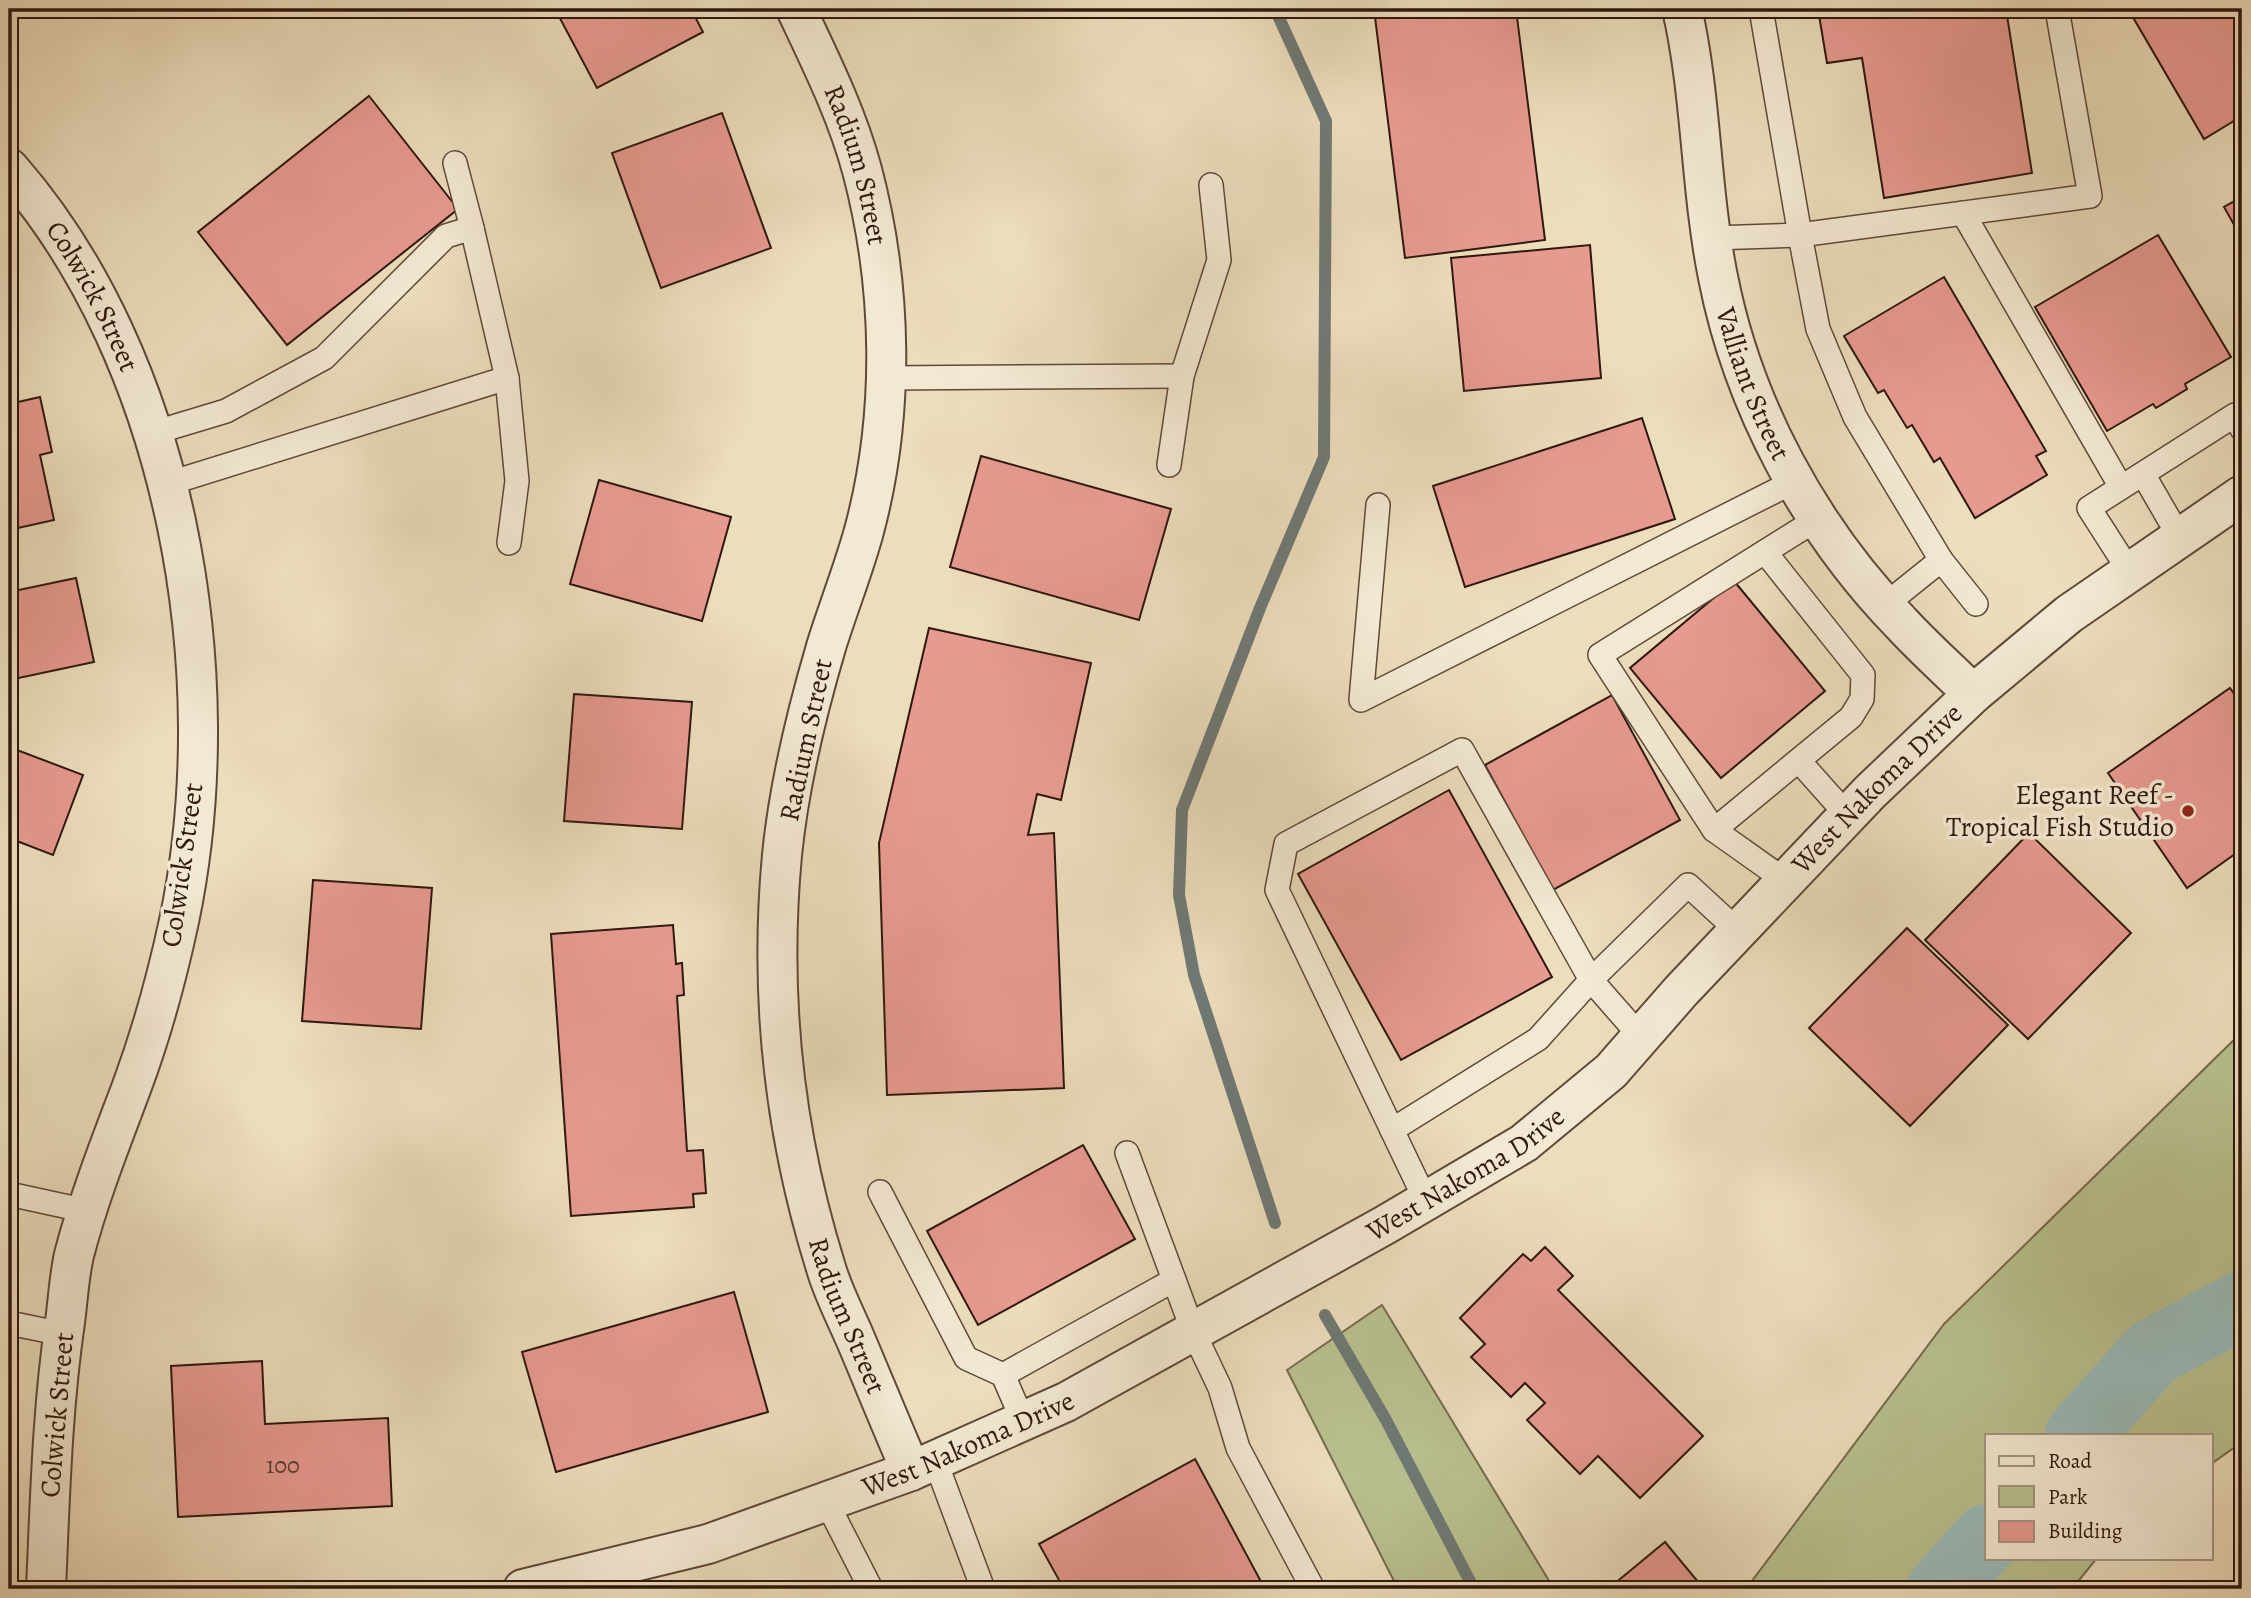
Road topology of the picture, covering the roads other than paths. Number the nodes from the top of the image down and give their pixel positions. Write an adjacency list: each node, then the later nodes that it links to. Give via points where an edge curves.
1 (796, 9): 14 (street, Radium Street, via 839,100 862,170 881,277)
2 (1682, 9): 11 (street, Valliant Street)
3 (1761, 9): 10 (lane)
4 (2057, 9): 8 (lane, via 2090,196)
5 (455, 163): 9 (lane)
6 (9, 168): 16 (street, Colwick Street, via 68,246 107,313 140,389)
7 (1211, 185): 12 (lane, via 1219,260)
8 (1963, 213): 10 (lane); 21 (lane)
9 (472, 228): 13 (lane); 16 (lane, via 446,236 324,358 226,411)
10 (1800, 235): 11 (lane); 28 (lane, via 1818,329 1855,418)
11 (1713, 238): 19 (street, Valliant Street, via 1717,276 1735,346 1760,414)
12 (1182, 376): 14 (lane); 17 (lane)
13 (507, 377): 20 (lane); 26 (lane, via 517,481)
14 (886, 378): 52 (street, Radium Street, via 879,460 864,531 799,749 782,854 777,959 782,1065 803,1182 827,1271)
15 (2242, 429): 18 (lane, via 2235,415)
16 (153, 433): 20 (street, Colwick Street)
17 (1168, 466)
18 (2143, 474): 21 (lane); 25 (lane)
19 (1795, 481): 23 (lane, via 1361,700); 24 (street, Valliant Street)
20 (167, 484): 45 (street, Colwick Street, via 189,598 197,704 194,812 180,918 154,1022)
21 (2121, 487): 29 (lane, via 2089,508)
22 (2242, 495): 25 (street, West Nakoma Drive)
23 (1378, 505)
24 (1819, 518): 27 (lane); 31 (street, Valliant Street)
25 (2180, 538): 29 (street, West Nakoma Drive)
26 (509, 543)
27 (1765, 552): 33 (lane, via 1863,675 1862,699 1851,717); 35 (lane, via 1600,655)
28 (1941, 560): 30 (lane); 31 (lane)
29 (2130, 572): 32 (street, West Nakoma Drive, via 2069,614)
30 (1976, 604)
31 (1885, 605): 32 (street, Valliant Street)
32 (1973, 694): 34 (street, West Nakoma Drive)
33 (1799, 761): 34 (lane); 35 (lane)
34 (1848, 816): 36 (street, West Nakoma Drive)
35 (1714, 831): 36 (lane)
36 (1786, 881): 37 (street, West Nakoma Drive)
37 (1738, 931): 38 (lane, via 1688,885); 39 (street, West Nakoma Drive)
38 (1591, 980): 39 (lane); 40 (lane, via 1538,1039); 40 (lane, via 1462,750 1286,844 1277,890)
39 (1641, 1037): 44 (street, West Nakoma Drive, via 1611,1071 1524,1143)
40 (1392, 1130): 44 (lane)
41 (1127, 1153): 46 (lane)
42 (880, 1192): 50 (lane, via 966,1358)
43 (9, 1194): 45 (lane)
44 (1426, 1201): 48 (street, West Nakoma Drive)
45 (87, 1211): 49 (street, Colwick Street, via 74,1259)
46 (1174, 1280): 48 (lane); 50 (lane)
47 (9, 1323): 49 (lane)
48 (1193, 1331): 51 (street, West Nakoma Drive); 59 (lane, via 1220,1388 1238,1448)
49 (63, 1334): 55 (street, Colwick Street, via 54,1393)
50 (1003, 1375): 51 (lane)
51 (1024, 1421): 52 (street, West Nakoma Drive)
52 (923, 1466): 53 (street, West Nakoma Drive); 58 (lane)
53 (827, 1502): 54 (street, West Nakoma Drive, via 708,1544); 57 (lane)
54 (566, 1584): 56 (street, West Nakoma Drive)
55 (46, 1589)
56 (523, 1589)
57 (871, 1589)
58 (983, 1589)
59 (1313, 1589)

